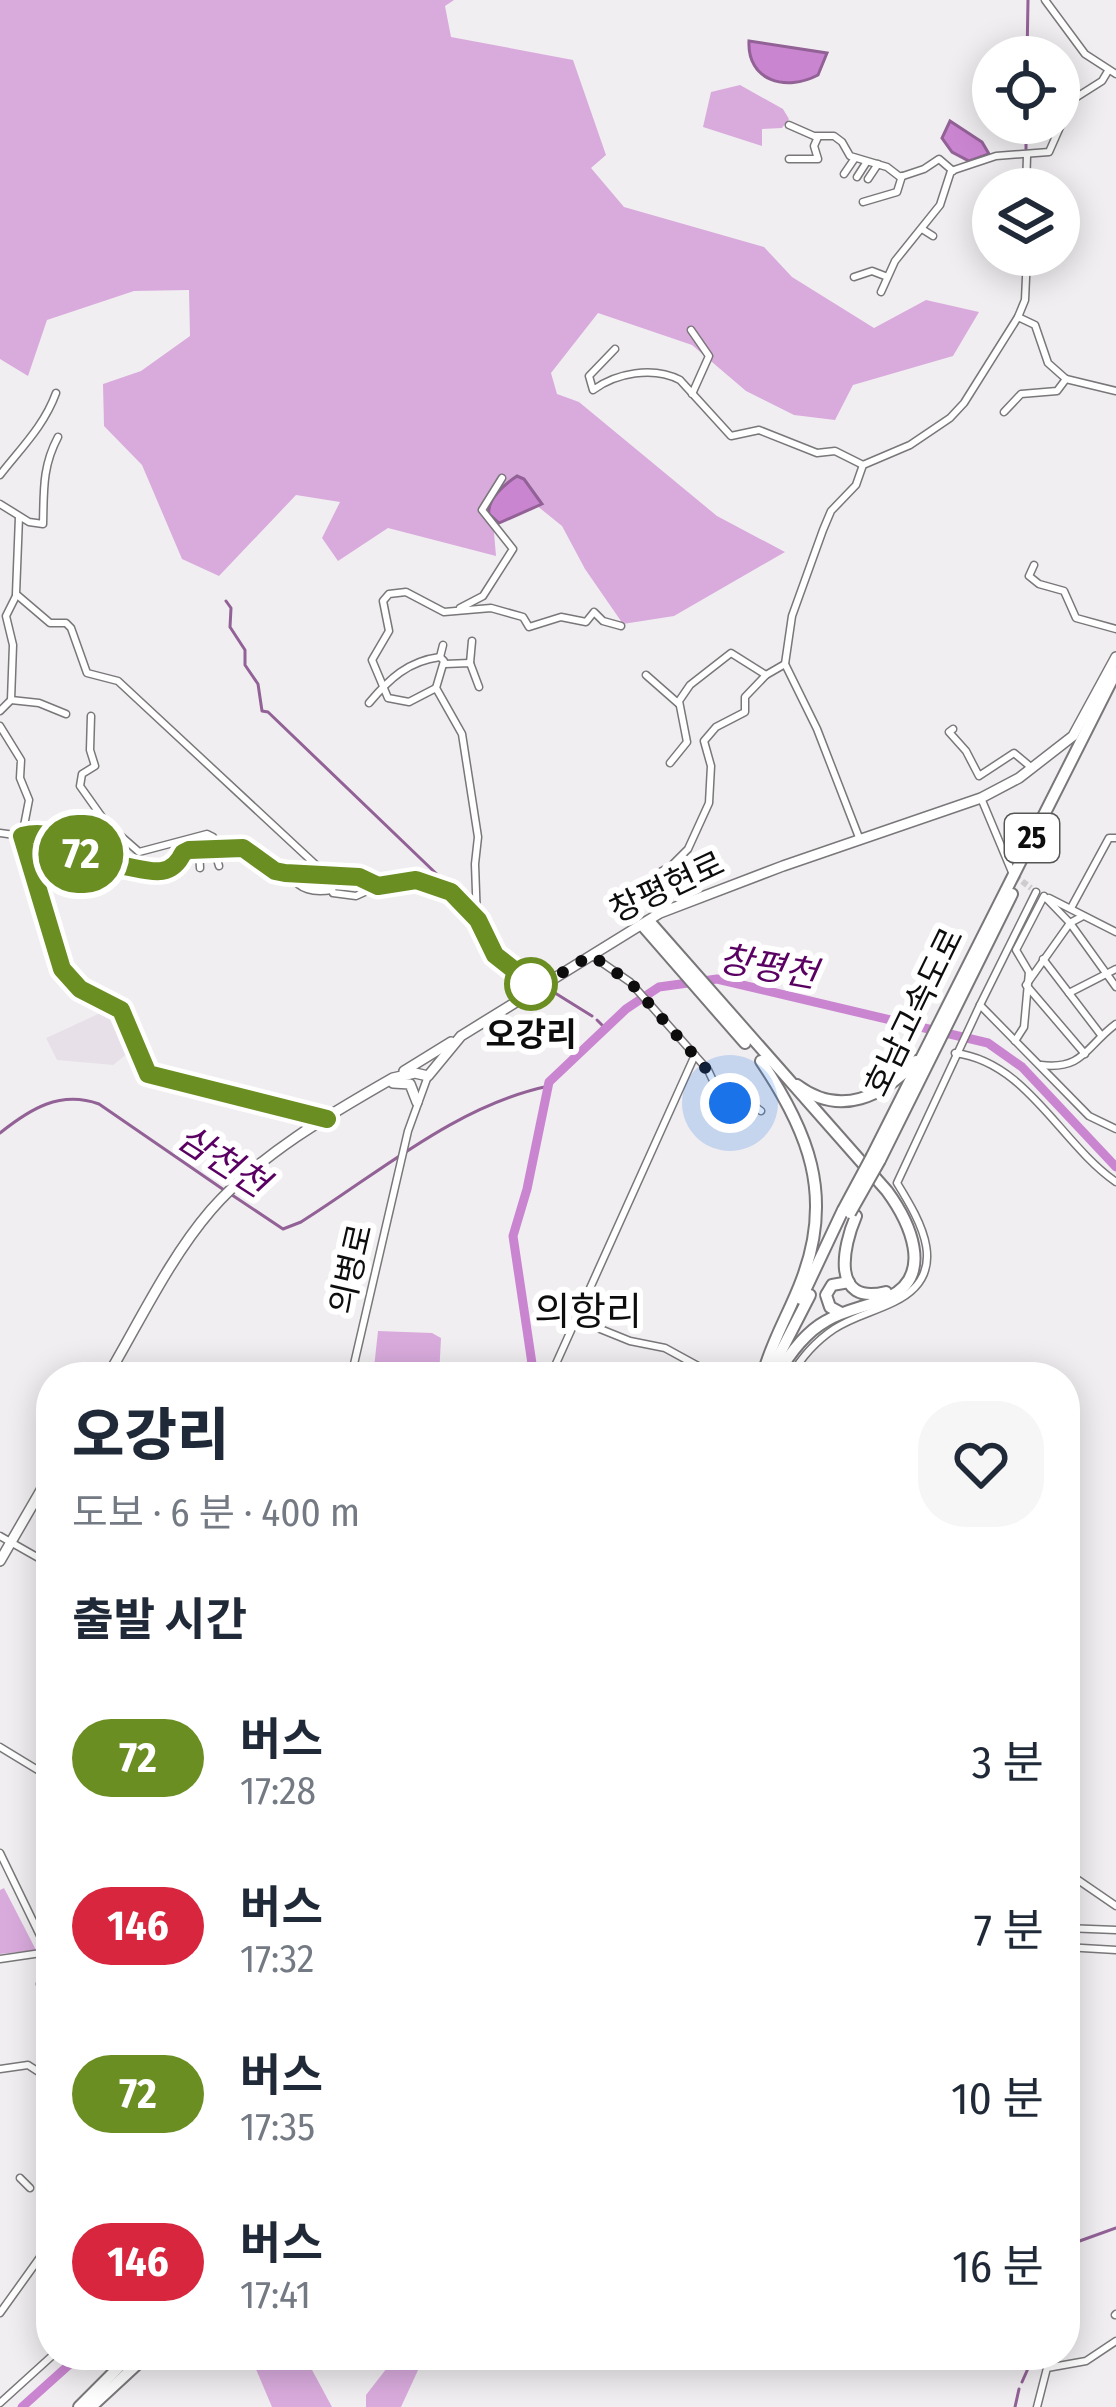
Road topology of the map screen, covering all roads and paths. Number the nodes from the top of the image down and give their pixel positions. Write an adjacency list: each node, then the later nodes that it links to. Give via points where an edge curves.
1 (1045, 0): 2 (street, via 1085,54)
2 (1112, 73): 5 (street, via 1072,100 1049,152)
3 (788, 124): 4 (street)
4 (818, 137): 6 (street, via 839,139); 7 (street, via 818,159)
5 (1027, 156): 10 (street); 11 (street)
6 (855, 158): 8 (street); 12 (street)
7 (789, 159)
8 (866, 163): 9 (street); 14 (street)
9 (878, 164): 13 (street); 15 (street)
10 (1027, 168)
11 (953, 171): 13 (street, via 939,158); 17 (street, via 936,217)
12 (844, 174)
13 (902, 176): 16 (street, via 897,192)
14 (857, 177)
15 (868, 179)
16 (863, 202)
17 (922, 229): 18 (street); 20 (street)
18 (933, 236)
19 (868, 273): 20 (street); 22 (street); 23 (street)
20 (885, 276): 24 (street)
21 (1027, 276): 25 (street)
22 (854, 277)
23 (871, 285)
24 (880, 292)
25 (1018, 317): 28 (street, via 1035,325 1048,363); 34 (street, via 950,418)
26 (691, 330): 31 (street, via 709,356)
27 (615, 349): 31 (street, via 589,376 593,390 612,376 662,373)
28 (1066, 380): 29 (street); 32 (street, via 1057,391 1022,394)
29 (1116, 392)
30 (56, 393): 35 (street, via 30,442)
31 (692, 394): 34 (street, via 731,436 759,430)
32 (1004, 412)
33 (58, 437): 38 (street, via 41,485 43,524)
34 (863, 465): 49 (street, via 823,530 792,616)
35 (0, 475)
36 (502, 478): 41 (street, via 482,510 513,549 483,596)
37 (0, 504): 38 (street)
38 (19, 517): 40 (street)
39 (1034, 565): 43 (street, via 1029,576 1064,591 1076,618)
40 (16, 594): 57 (street, via 6,616); 80 (street, via 50,623 66,623 87,673 118,681)
41 (457, 610): 42 (street, via 491,608 524,617 529,627 561,617 586,622 594,612); 56 (street, via 440,611 406,592 386,596 388,631 372,660)
42 (621, 626)
43 (1116, 628)
44 (472, 641): 48 (street)
45 (443, 645): 47 (street)
46 (1116, 657): 68 (main road, 창평현로, via 1073,736)
47 (442, 660): 48 (street); 55 (street); 56 (street, via 416,661)
48 (470, 663): 53 (street)
49 (785, 664): 52 (street); 73 (street)
50 (1116, 672): 99 (highway, 호남고속도로 / 25)
51 (646, 675): 59 (street)
52 (766, 675): 59 (street, via 731,653); 66 (street, via 745,697 745,712 716,727)
53 (479, 687)
54 (1116, 687): 99 (highway, 호남고속도로 / 25)
55 (436, 688): 56 (street, via 406,702); 86 (street, via 462,734 478,837)
56 (381, 689): 58 (street)
57 (11, 700): 60 (street); 61 (street)
58 (369, 703)
59 (679, 704): 65 (street)
60 (0, 710)
61 (66, 714)
62 (91, 716): 74 (street, via 95,766 80,786 107,824 140,852 207,834)
63 (0, 726): 71 (street, via 21,760 29,800)
64 (953, 729): 68 (street, via 979,776 1014,753)
65 (687, 742): 66 (street); 67 (street)
66 (704, 745): 87 (street, via 709,803 688,849 650,878)
67 (670, 763)
68 (1032, 768): 69 (main road, 창평현로)
69 (981, 799): 73 (main road, 창평현로); 79 (street)
70 (0, 833): 71 (street)
71 (22, 836): 75 (street, via 63,839 89,866 124,863 161,874 183,853); 116 (street, via 62,969 80,989 121,1010 148,1074)
72 (1116, 838): 84 (street)
73 (860, 840): 87 (main road, 창평현로)
74 (215, 849): 75 (street); 76 (street); 78 (street, via 243,848)
75 (199, 850): 77 (street)
76 (219, 866)
77 (200, 868)
78 (287, 873): 80 (street); 82 (street, via 313,892)
79 (1012, 874)
80 (330, 878): 81 (street); 82 (street)
81 (378, 886): 82 (street, via 347,897); 86 (street, via 416,880 451,892)
82 (332, 890)
83 (1037, 892): 84 (street); 88 (street); 95 (street, via 1016,950 1029,972); 100 (street)
84 (1070, 909): 85 (street)
85 (1083, 916): 88 (street); 89 (street)
86 (478, 920): 97 (street, via 495,955)
87 (650, 920): 90 (main road, 창평현로); 92 (highway)
88 (1070, 922): 91 (street); 94 (street)
89 (1116, 932)
90 (591, 955): 97 (main road, 창평현로); 108 (street, via 632,985)
91 (1042, 959): 95 (street); 98 (street)
92 (681, 964): 109 (highway); 109 (highway)
93 (1116, 969): 94 (street)
94 (1106, 974): 96 (street); 98 (street)
95 (1026, 985): 104 (street); 107 (street)
96 (1116, 987)
97 (537, 988): 103 (main road, 창평현로)
98 (1069, 993): 102 (street)
99 (951, 1005): 106 (highway, 호남고속도로 / 25)
100 (980, 1005): 104 (street); 105 (street)
101 (1116, 1024): 102 (street)
102 (1101, 1035): 107 (street)
103 (460, 1036): 111 (main road, 창평현로); 112 (main road)
104 (1016, 1041): 110 (street)
105 (956, 1051): 118 (street, via 1015,1078); 130 (street, via 897,1183 927,1243 921,1280 897,1301 836,1327)
106 (927, 1054): 109 (highway, via 887,1089 840,1102 800,1089); 119 (highway, 호남고속도로 / 25, bridge)
107 (1085, 1054): 110 (street, via 1072,1065)
108 (695, 1055): 115 (street, via 724,1104); 122 (street)
109 (761, 1056): 120 (highway, via 898,1217 909,1250 898,1285 877,1295); 121 (highway, via 887,1191 912,1237 915,1262 904,1287); 127 (highway, via 798,1120 816,1189 812,1246)
110 (1039, 1065): 117 (street, via 1089,1116)
111 (428, 1076): 112 (main road); 114 (street)
112 (393, 1078): 113 (main road)
113 (361, 1097): 114 (main road, via 403,1082); 116 (main road)
114 (417, 1102): 124 (street, 의병로)
115 (761, 1111)
116 (327, 1119): 123 (main road, via 218,1203)
117 (1116, 1129)
118 (1116, 1182)
119 (850, 1213): 120 (highway, via 842,1257); 128 (highway, 호남고속도로 / 25)
120 (849, 1282): 121 (highway, via 826,1295)
121 (841, 1313): 129 (highway)
122 (577, 1320): 125 (street); 126 (street)
123 (116, 1362)
124 (355, 1362)
125 (557, 1362)
126 (690, 1362)
127 (768, 1362)
128 (774, 1362)
129 (781, 1362)
130 (799, 1362)
131 (36, 1499): 133 (main road)
132 (0, 1535): 133 (street)
133 (11, 1542): 134 (street); 135 (main road)
134 (36, 1556)
135 (0, 1561)
136 (0, 1747): 137 (street)
137 (36, 1769)
138 (0, 1853): 141 (street)
139 (1080, 1881): 140 (street)
140 (1116, 1906)
141 (36, 1927)
142 (1080, 1929): 143 (street)
143 (1116, 1930)
144 (1080, 1949): 145 (street)
145 (1116, 1950)
146 (36, 1957): 147 (street)
147 (0, 1959)
148 (0, 2069): 149 (street)
149 (36, 2070)
150 (20, 2178): 151 (street)
151 (30, 2188)
152 (36, 2263): 153 (street)
153 (0, 2313)
154 (1116, 2341): 155 (street)
155 (1080, 2363)
156 (36, 2370): 160 (street)
157 (116, 2370): 161 (highway)
158 (131, 2370): 162 (highway)
159 (1048, 2370): 163 (street)
160 (0, 2403)
161 (79, 2407)
162 (91, 2407)
163 (1037, 2407)

